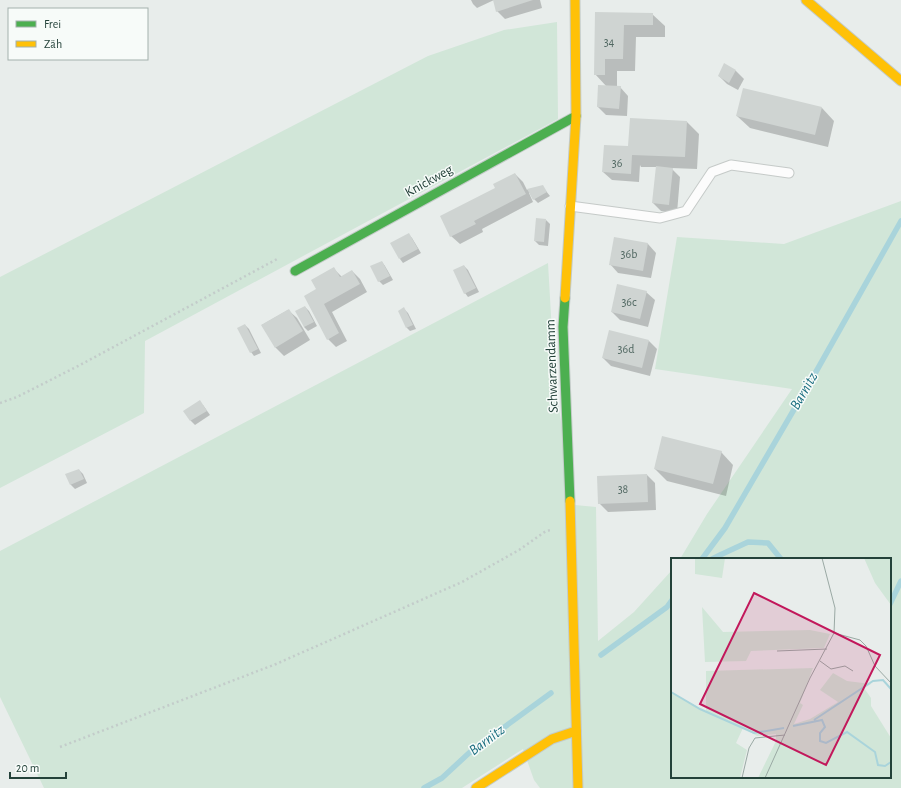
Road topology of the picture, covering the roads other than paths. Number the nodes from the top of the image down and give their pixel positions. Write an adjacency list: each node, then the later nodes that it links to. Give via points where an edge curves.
1 (575, 0): 4 (main road, Schwarzendamm)
2 (806, 0): 3 (main road)
3 (901, 80)
4 (576, 116): 6 (main road, Schwarzendamm); 7 (main road, Knickweg)
5 (789, 174): 6 (lane, via 731,165 712,172 686,210 660,218)
6 (570, 206): 8 (main road, Schwarzendamm, via 563,327)
7 (295, 271)
8 (576, 731): 9 (main road, via 552,739); 10 (main road, Schwarzendamm)
9 (476, 788)
10 (578, 788)

